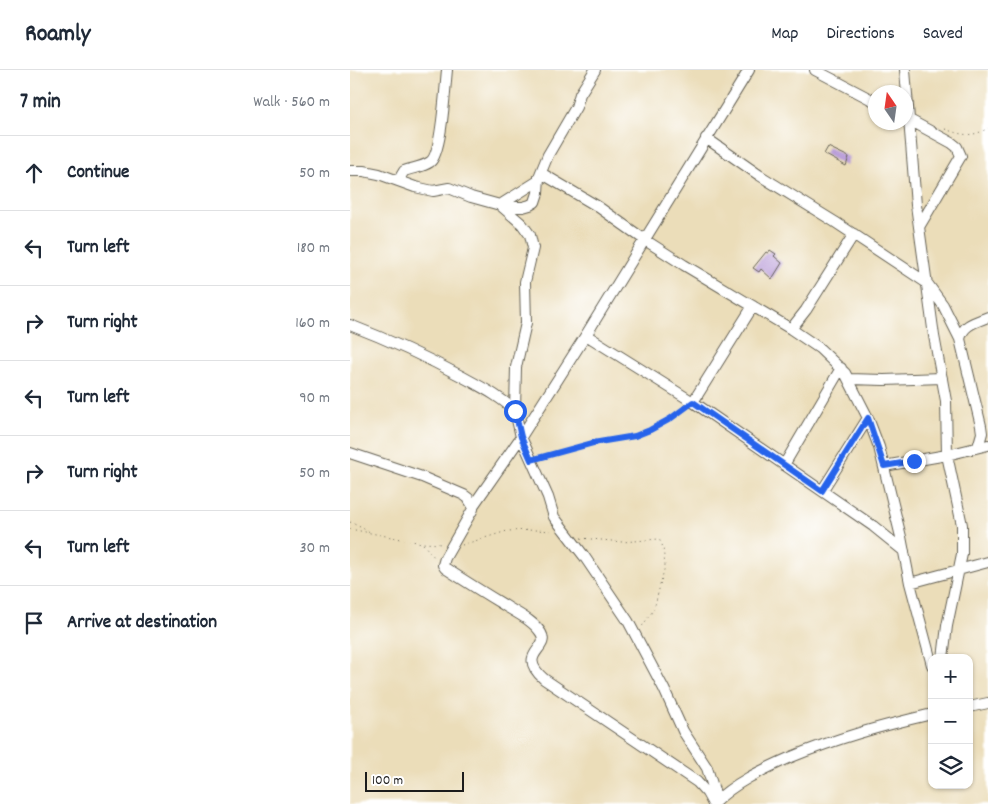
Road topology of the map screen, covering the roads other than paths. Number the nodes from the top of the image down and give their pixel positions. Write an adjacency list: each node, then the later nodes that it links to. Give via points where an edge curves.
1 (447, 70): 13 (street, via 436,156 430,162 404,171)
2 (595, 70): 12 (street)
3 (749, 70): 10 (street)
4 (815, 70): 7 (street)
5 (905, 70): 6 (street)
6 (906, 85)
7 (868, 98)
8 (913, 122): 15 (street, via 957,146 961,156)
9 (908, 130): 15 (street)
10 (706, 138): 16 (street, via 778,188); 17 (street)
11 (350, 171): 13 (street, via 379,174)
12 (539, 177): 14 (street); 14 (street, via 536,198 530,205); 17 (street, via 597,206)
13 (401, 182): 14 (street, via 433,191 449,188)
14 (502, 206): 29 (street, via 522,224 530,235 533,248 525,282 526,323 516,367)
15 (919, 227): 18 (street)
16 (854, 234): 18 (street); 22 (street)
17 (645, 240): 19 (street); 23 (street)
18 (927, 284): 24 (street, via 943,305); 26 (street)
19 (752, 306): 22 (street); 28 (street)
20 (988, 317): 24 (street, via 968,325)
21 (350, 325): 29 (street, via 423,355 486,389)
22 (791, 329): 25 (street, via 820,348)
23 (586, 335): 28 (street); 31 (street)
24 (960, 339): 32 (street)
25 (841, 368): 27 (street); 35 (street)
26 (942, 378): 27 (street); 34 (street, via 946,401)
27 (849, 379): 30 (street)
28 (693, 402): 35 (street)
29 (515, 411): 31 (street)
30 (868, 418): 36 (street); 37 (street)
31 (521, 437): 38 (street); 48 (street, via 554,517 636,634 683,731 707,768)
32 (983, 446): 34 (street)
33 (350, 453): 38 (street, via 464,495)
34 (947, 455): 36 (street); 41 (street, via 962,525)
35 (784, 465): 37 (street)
36 (884, 466): 39 (street)
37 (822, 491): 39 (street)
38 (473, 506): 48 (street, via 451,545 443,565 445,568 527,620 540,632 541,646 531,662 544,679 696,782 713,804)
39 (904, 551): 42 (street)
40 (988, 562): 41 (street)
41 (959, 569): 42 (street); 44 (street)
42 (910, 583): 43 (street)
43 (929, 654)
44 (944, 654)
45 (988, 703): 46 (street)
46 (973, 706)
47 (928, 715): 48 (street, via 856,733 798,755 741,782)
48 (717, 800)

